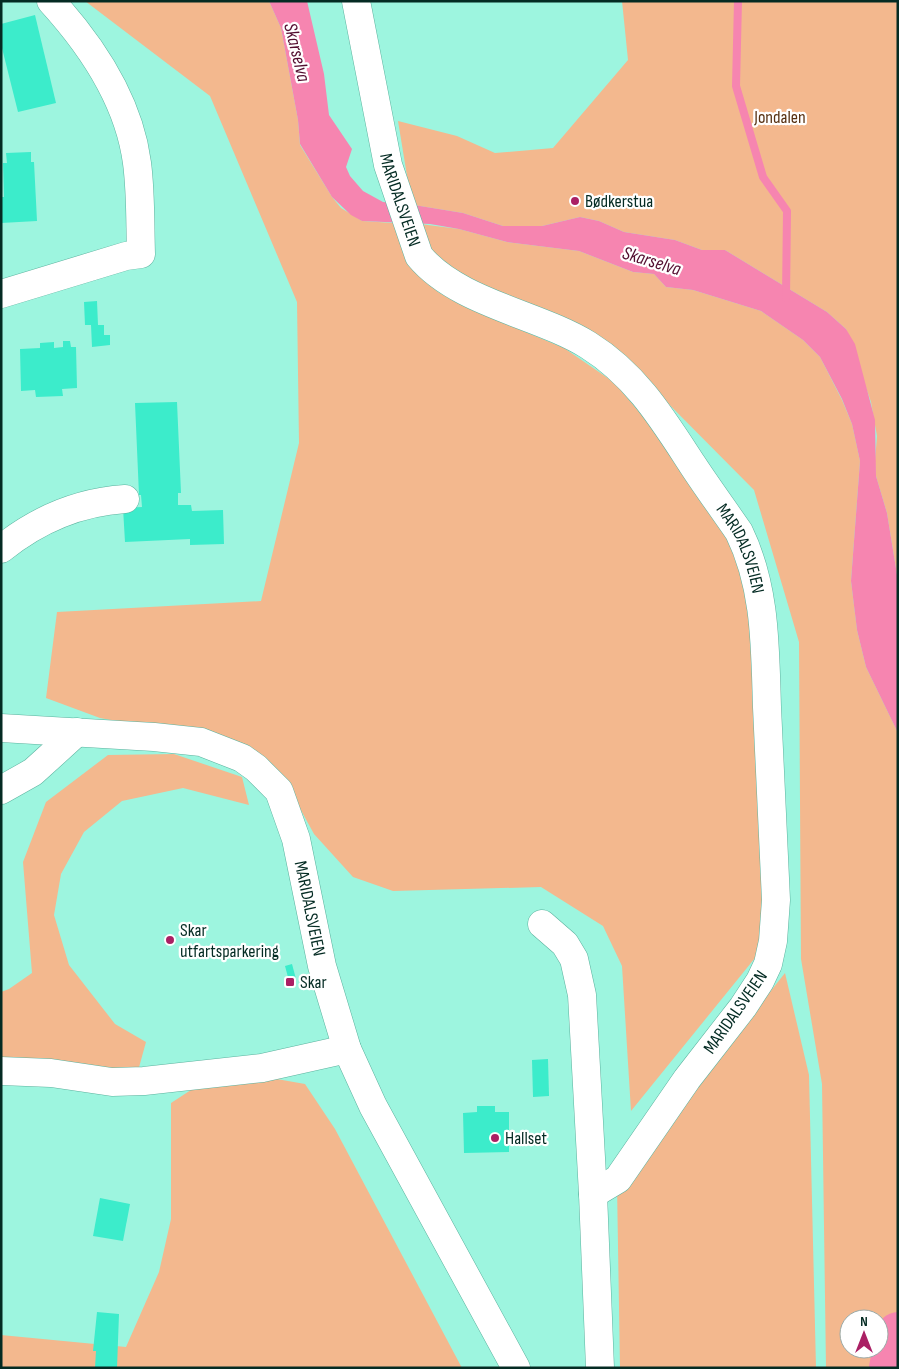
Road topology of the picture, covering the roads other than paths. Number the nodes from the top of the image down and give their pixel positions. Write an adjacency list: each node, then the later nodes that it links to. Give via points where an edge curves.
1 (51, 1): 3 (street, via 78,31 108,78 127,122 137,163 141,254)
2 (356, 1): 12 (street, MARIDALSVEIEN, via 393,184 418,256 445,279 587,344 630,378 650,400 740,532 750,553 758,589 766,639 776,900 768,964 743,1007 687,1079 618,1179)
3 (1, 294)
4 (125, 499): 5 (street, via 77,507 29,529)
5 (1, 550)
6 (1, 728): 7 (street, MARIDALSVEIEN)
7 (77, 732): 8 (street, via 34,772); 10 (street, MARIDALSVEIEN, via 201,742 242,758 279,791 296,839 322,966)
8 (1, 790)
9 (542, 924): 12 (street, via 565,944 578,974 582,995)
10 (347, 1049): 11 (street, via 229,1073 144,1081 112,1082); 13 (street, MARIDALSVEIEN, via 373,1106)
11 (1, 1071)
12 (593, 1194): 14 (street)
13 (516, 1368)
14 (600, 1368)

